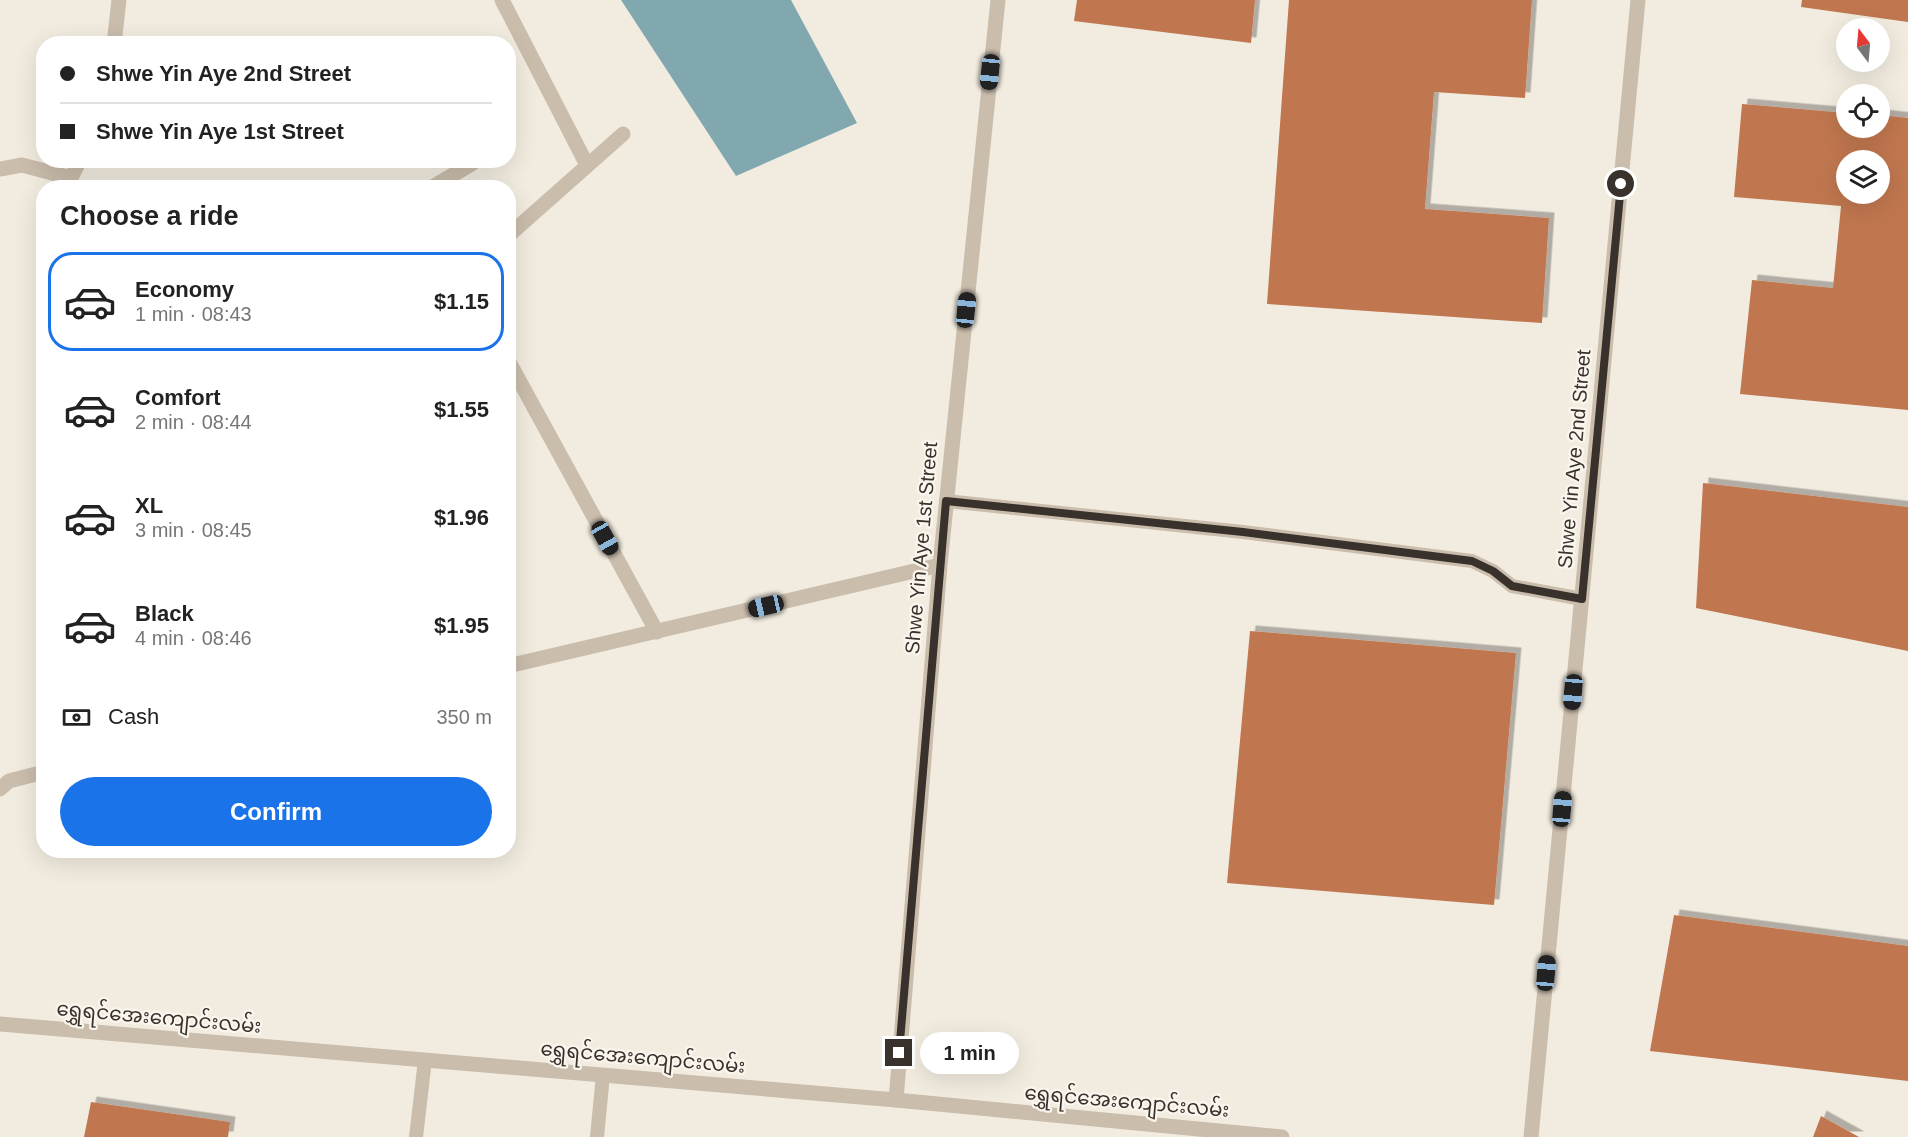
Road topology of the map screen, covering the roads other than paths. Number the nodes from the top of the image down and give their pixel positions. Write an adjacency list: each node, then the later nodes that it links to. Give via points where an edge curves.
1 (119, 0): 5 (street)
2 (502, 0): 7 (street)
3 (998, 0): 14 (street, Shwe Yin Aye 1st Street)
4 (1638, 0): 16 (street, Shwe Yin Aye 2nd Street)
5 (115, 36)
6 (623, 134): 7 (street)
7 (587, 165): 12 (street)
8 (464, 168): 11 (street)
9 (0, 169): 10 (street, via 22,165)
10 (63, 180)
11 (444, 180)
12 (516, 229)
13 (516, 375): 17 (street)
14 (946, 501): 15 (street, Shwe Yin Aye 1st Street); 16 (lane, via 1472,561 1512,586)
15 (940, 565): 17 (street); 24 (street, Shwe Yin Aye 1st Street)
16 (1582, 599): 28 (street, Shwe Yin Aye 2nd Street)
17 (657, 632): 18 (street)
18 (516, 664)
19 (36, 774): 20 (street, via 9,781)
20 (0, 789)
21 (0, 1024): 22 (street, ရွှေရင်အေးကျောင်းလမ်း)
22 (425, 1060): 23 (street, ရွှေရင်အေးကျောင်းလမ်း); 25 (lane)
23 (603, 1075): 24 (street, ရွှေရင်အေးကျောင်းလမ်း); 26 (lane)
24 (896, 1100): 27 (street, ရွှေရင်အေးကျောင်းလမ်း)
25 (416, 1137)
26 (597, 1137)
27 (1282, 1137)
28 (1531, 1137)

